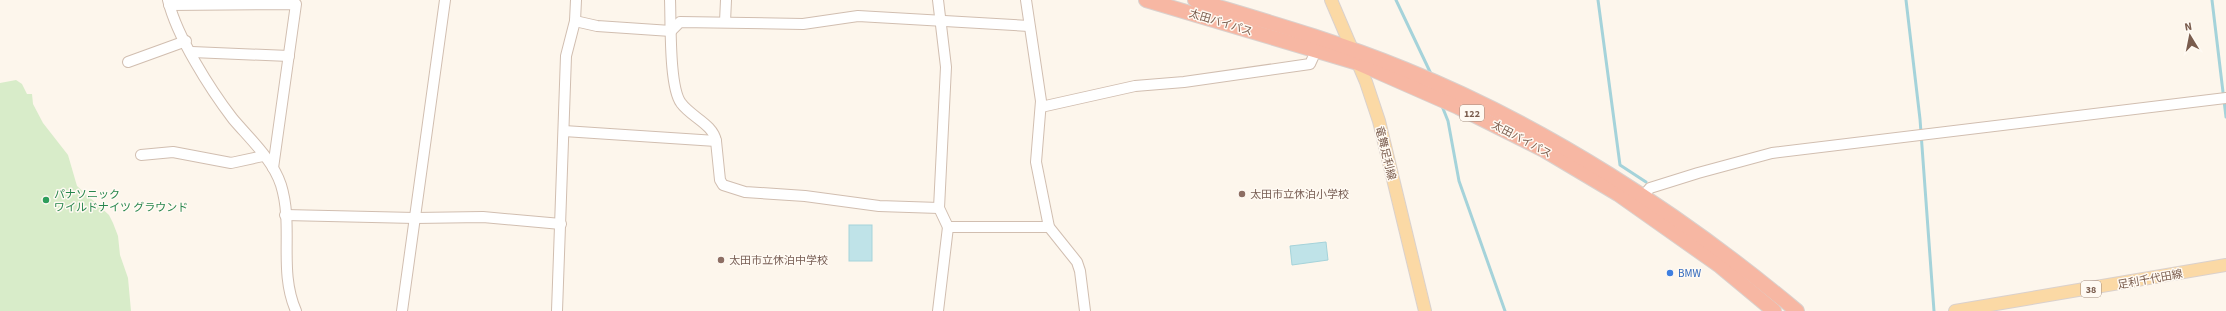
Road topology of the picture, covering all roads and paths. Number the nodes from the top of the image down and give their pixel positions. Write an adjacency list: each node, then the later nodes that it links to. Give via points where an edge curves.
1 (445, 0): 33 (street)
2 (576, 0): 11 (street)
3 (670, 0): 15 (street)
4 (726, 0): 13 (street)
5 (938, 0): 12 (street)
6 (1026, 0): 14 (street)
7 (1146, 0): 18 (highway, 太田バイパス / 122)
8 (1195, 0): 17 (highway, 太田バイパス / 122)
9 (1331, 0): 17 (main road, 竜舞足利線)
10 (168, 3): 16 (street); 20 (street, via 296,4)
11 (575, 21): 15 (street, via 596,26); 25 (street, via 566,56)
12 (940, 21): 13 (street, via 858,16 803,24); 14 (street); 31 (street, via 946,67)
13 (725, 22): 15 (street, via 680,22)
14 (1029, 26): 24 (street)
15 (670, 31): 26 (street, via 675,89 681,103 715,133)
16 (186, 41): 19 (street); 21 (street)
17 (1351, 50): 22 (main road, 竜舞足利線); 30 (highway, 太田バイパス / 122, via 1451,89 1554,143)
18 (1316, 51): 22 (highway, 太田バイパス / 122); 24 (street, via 1310,64 1184,82 1135,86)
19 (192, 52): 20 (street); 28 (street, via 223,106)
20 (289, 56): 29 (street)
21 (128, 62)
22 (1358, 63): 38 (highway, 太田バイパス / 122, via 1410,84 1502,128 1618,194 1720,266); 44 (main road, 竜舞足利線, via 1380,128)
23 (2226, 98): 30 (street, via 1772,153 1650,188)
24 (1041, 107): 36 (street, via 1036,162)
25 (564, 131): 26 (street); 34 (street)
26 (716, 141): 31 (street, via 720,180 723,185 739,190 880,206)
27 (140, 155): 28 (street, via 173,152 230,163)
28 (263, 156): 29 (street)
29 (273, 168): 32 (street, via 281,186)
30 (1643, 196): 45 (highway, 太田バイパス / 122, via 1730,258)
31 (939, 208): 35 (street)
32 (285, 215): 33 (street); 39 (street, via 286,278)
33 (415, 218): 34 (street, via 484,217); 40 (street)
34 (561, 224): 41 (street)
35 (948, 227): 36 (street); 42 (street)
36 (1049, 227): 43 (street, via 1077,262)
37 (2226, 265): 46 (main road, 足利千代田線 / 38)
38 (1769, 309)
39 (296, 311)
40 (402, 311)
41 (557, 311)
42 (938, 311)
43 (1085, 311)
44 (1425, 311)
45 (1797, 311)
46 (1956, 311)

